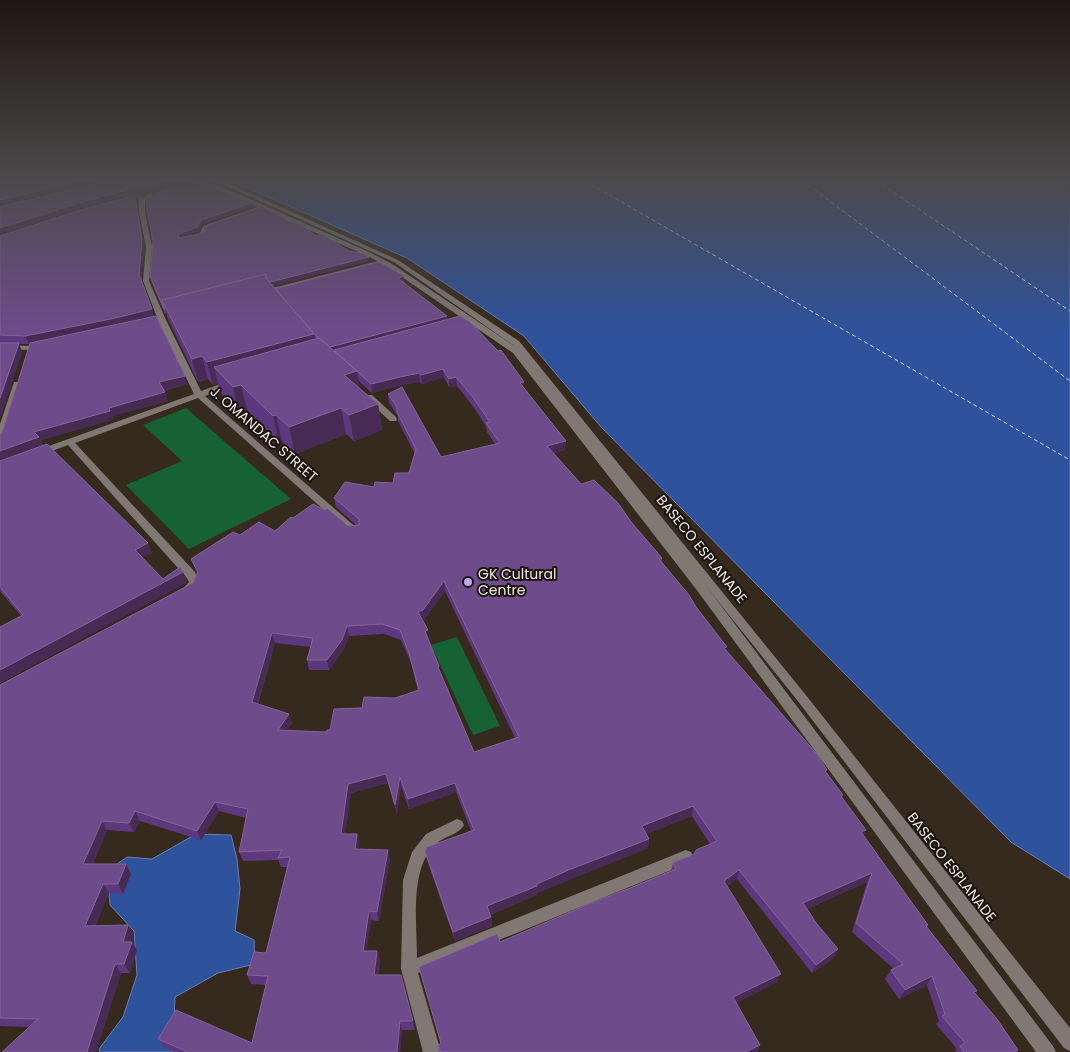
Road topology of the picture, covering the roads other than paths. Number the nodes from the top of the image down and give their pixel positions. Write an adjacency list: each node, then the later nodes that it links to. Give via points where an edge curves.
1 (146, 230): 8 (street, J. OMANDAC STREET, via 149,247 146,281)
2 (204, 230): 5 (street, via 200,236)
3 (317, 230): 6 (street)
4 (328, 230): 25 (street, BASECO ESPLANADE, via 396,261 516,344 801,697)
5 (183, 240)
6 (383, 262): 7 (street); 27 (street, via 464,320 516,351 700,586)
7 (260, 293)
8 (166, 318): 9 (street); 15 (street, J. OMANDAC STREET)
9 (152, 322)
10 (48, 344): 11 (street, via 28,352)
11 (0, 347)
12 (22, 371): 17 (street)
13 (237, 381): 15 (street)
14 (366, 394): 16 (street)
15 (199, 395): 18 (street); 20 (street, J. OMANDAC STREET)
16 (393, 419)
17 (0, 442)
18 (70, 442): 19 (street); 21 (street, via 192,575 194,582 191,588)
19 (26, 457)
20 (355, 532)
21 (174, 598)
22 (457, 825): 24 (street, via 432,839 417,857 410,880)
23 (686, 857): 24 (street)
24 (409, 968): 26 (street)
25 (1070, 1042)
26 (432, 1052)
27 (1047, 1052)

